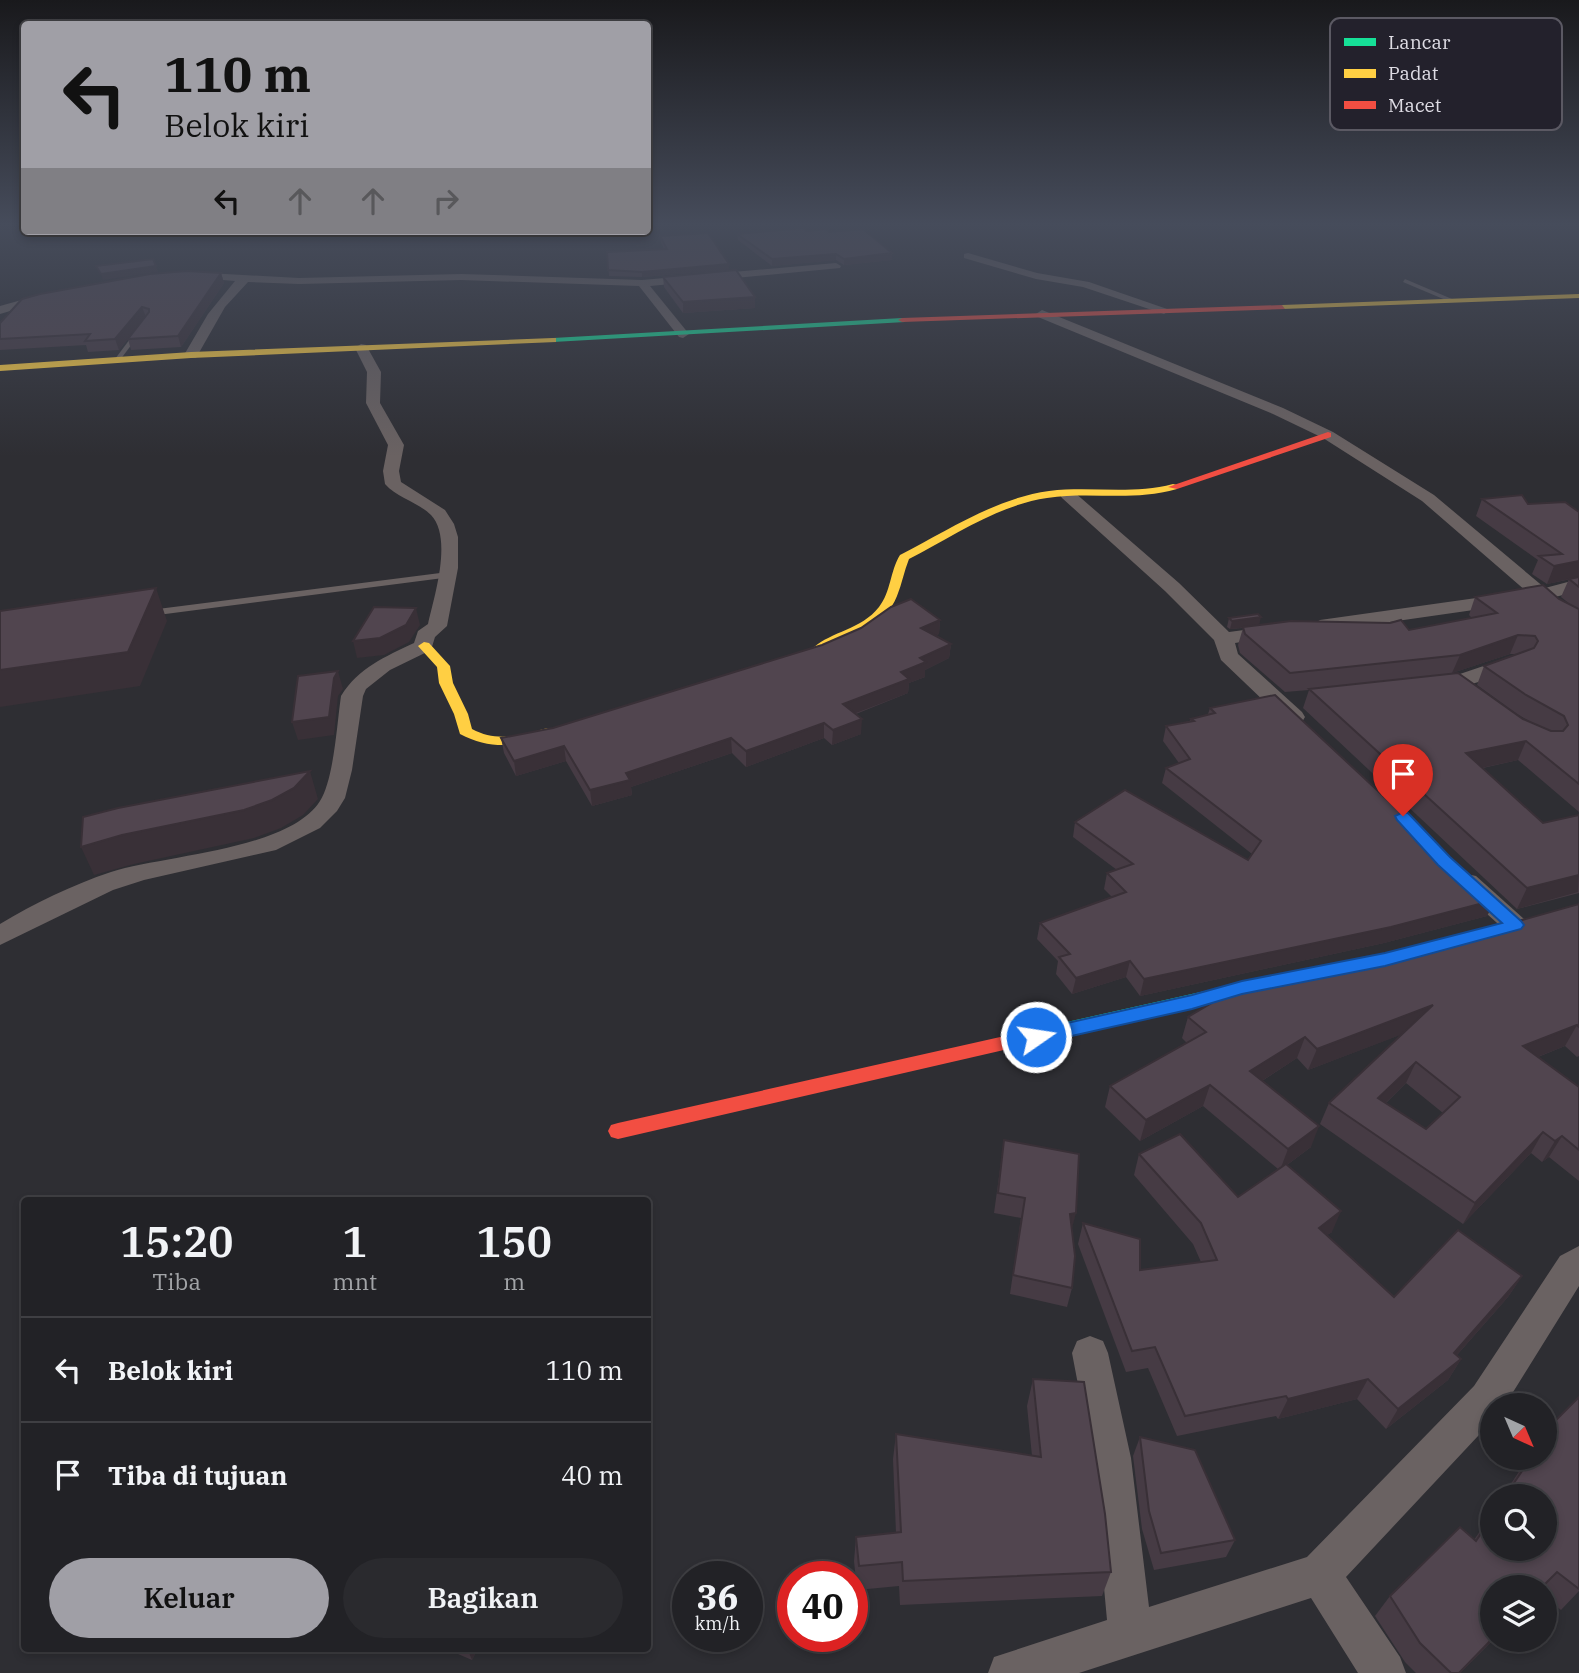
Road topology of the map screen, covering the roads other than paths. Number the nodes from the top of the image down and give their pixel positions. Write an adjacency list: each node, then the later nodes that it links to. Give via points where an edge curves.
1 (32, 301): 6 (street)
2 (223, 301): 12 (street)
3 (656, 301): 10 (street)
4 (1136, 301): 7 (street)
5 (1419, 301): 7 (street)
6 (0, 310)
7 (1164, 310): 8 (street)
8 (1042, 314): 10 (street); 15 (street)
9 (147, 321): 13 (lane)
10 (682, 334): 11 (street)
11 (361, 348): 12 (street); 17 (street, via 374,372 373,403 396,445 393,484 441,517 448,536)
12 (191, 355): 13 (street)
13 (118, 359): 14 (street)
14 (0, 368)
15 (1328, 435): 16 (street, via 1158,492); 19 (street, via 1428,498)
16 (1068, 495): 22 (street); 24 (street, via 1021,501 916,549 900,564 881,615 854,633)
17 (448, 575): 20 (lane); 23 (street, via 437,626 425,635)
18 (1579, 585): 19 (street)
19 (1541, 594): 21 (street); 22 (street)
20 (138, 615)
21 (1579, 623)
22 (1224, 638): 30 (street, via 1228,656)
23 (424, 646): 31 (street, via 443,666 465,731 479,741 499,744); 35 (street, via 358,683 331,804 307,827 251,850 142,872 94,887)
24 (798, 655)
25 (1518, 660): 26 (street)
26 (1455, 682): 27 (street); 28 (street)
27 (1413, 686)
28 (1476, 697)
29 (1309, 698): 30 (street)
30 (1277, 702): 32 (street)
31 (569, 726)
32 (1314, 735)
33 (1454, 870): 34 (street)
34 (1515, 925)
35 (0, 936)
36 (1294, 978): 37 (street)
37 (618, 1131)
38 (1579, 1261): 40 (street, via 1487,1399)
39 (1090, 1353): 41 (street, via 1114,1472)
40 (1320, 1574): 41 (street); 43 (street)
41 (1130, 1636): 42 (street)
42 (1010, 1673)
43 (1384, 1673)

